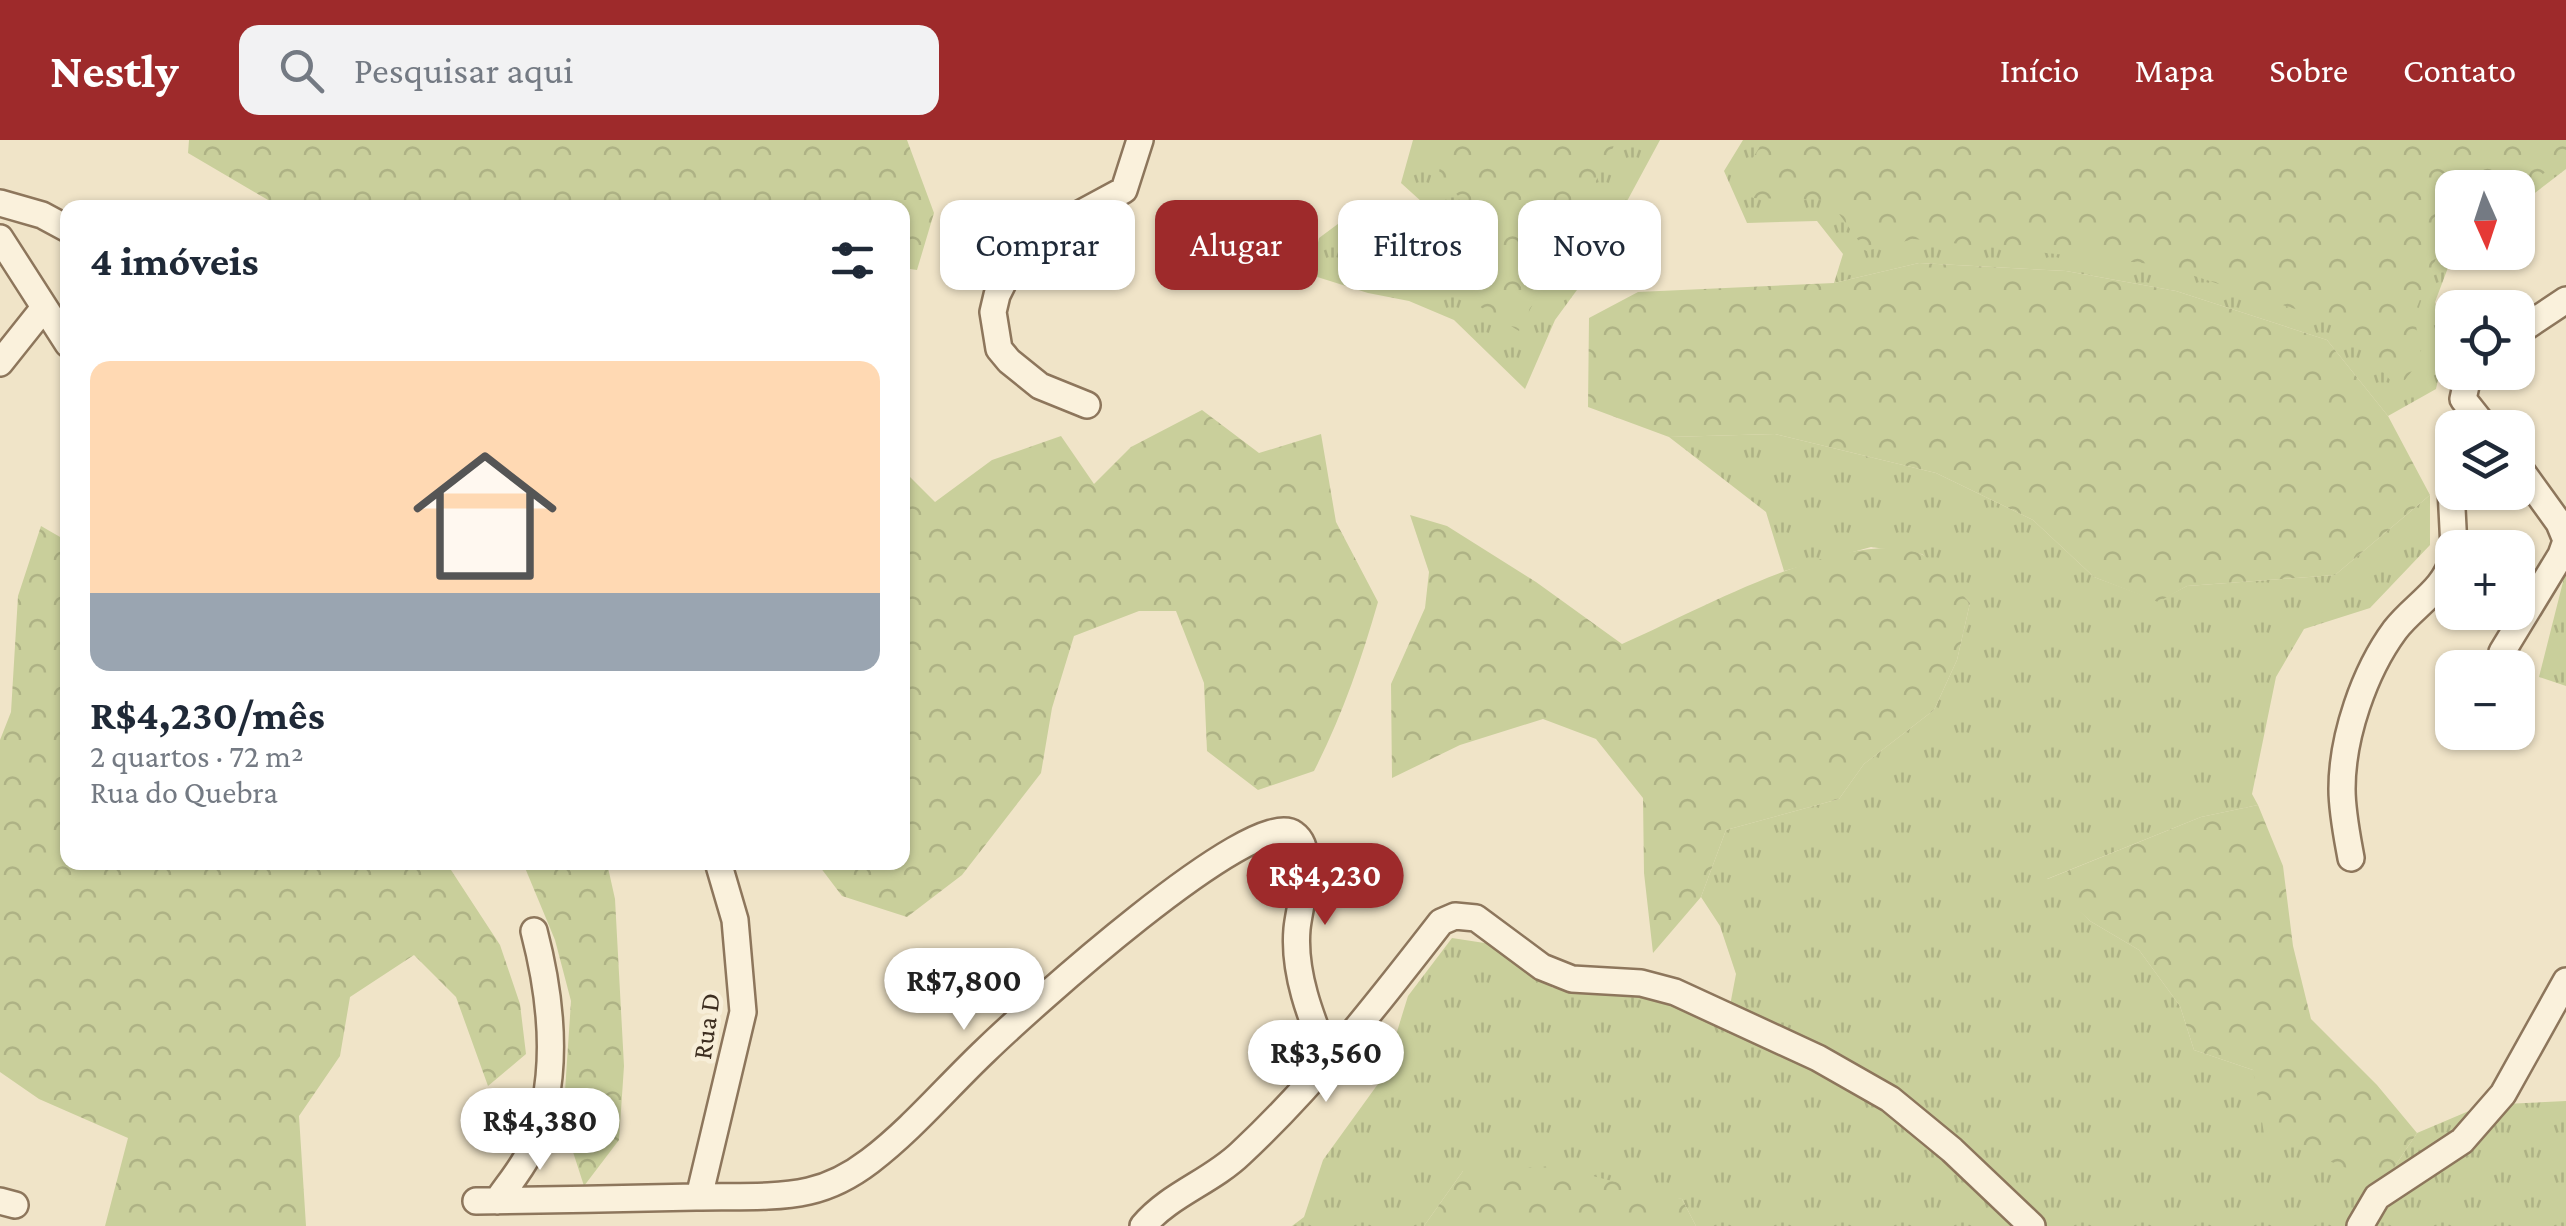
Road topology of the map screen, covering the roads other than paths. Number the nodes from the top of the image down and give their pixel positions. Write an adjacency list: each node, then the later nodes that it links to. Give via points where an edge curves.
1 (1140, 140): 12 (street, via 1124,190 1022,245 997,295 993,324 999,349 1040,386)
2 (0, 204): 3 (street)
3 (60, 225)
4 (0, 238): 6 (street)
5 (2566, 300): 7 (street)
6 (43, 308): 8 (street); 9 (street)
7 (2535, 321)
8 (60, 332)
9 (0, 364)
10 (2465, 390): 11 (street)
11 (2463, 398): 13 (street); 14 (street)
12 (1087, 405)
13 (2459, 410)
14 (2472, 410)
15 (2535, 490): 16 (street)
16 (2566, 541): 18 (street)
17 (2435, 588): 19 (street, via 2395,629 2369,674 2346,748 2342,790)
18 (2503, 650)
19 (2351, 858)
20 (720, 870): 24 (street, Rua D, via 735,920 743,1012)
21 (534, 932): 25 (street, via 552,1057 546,1110 527,1157 487,1201)
22 (2566, 980): 29 (street, via 2503,1094 2462,1141 2377,1198)
23 (1328, 1060): 24 (street, via 1299,967 1304,852 1291,831 1266,832 1134,920 846,1177 810,1191); 27 (street, via 1236,1158 1156,1210); 28 (street, via 1441,922 1476,918 1542,967 1572,978 1675,992 1818,1058 1890,1099)
24 (698, 1196): 25 (street)
25 (604, 1200): 26 (street)
26 (599, 1226)
27 (1143, 1226)
28 (2032, 1226)
29 (2360, 1226)

